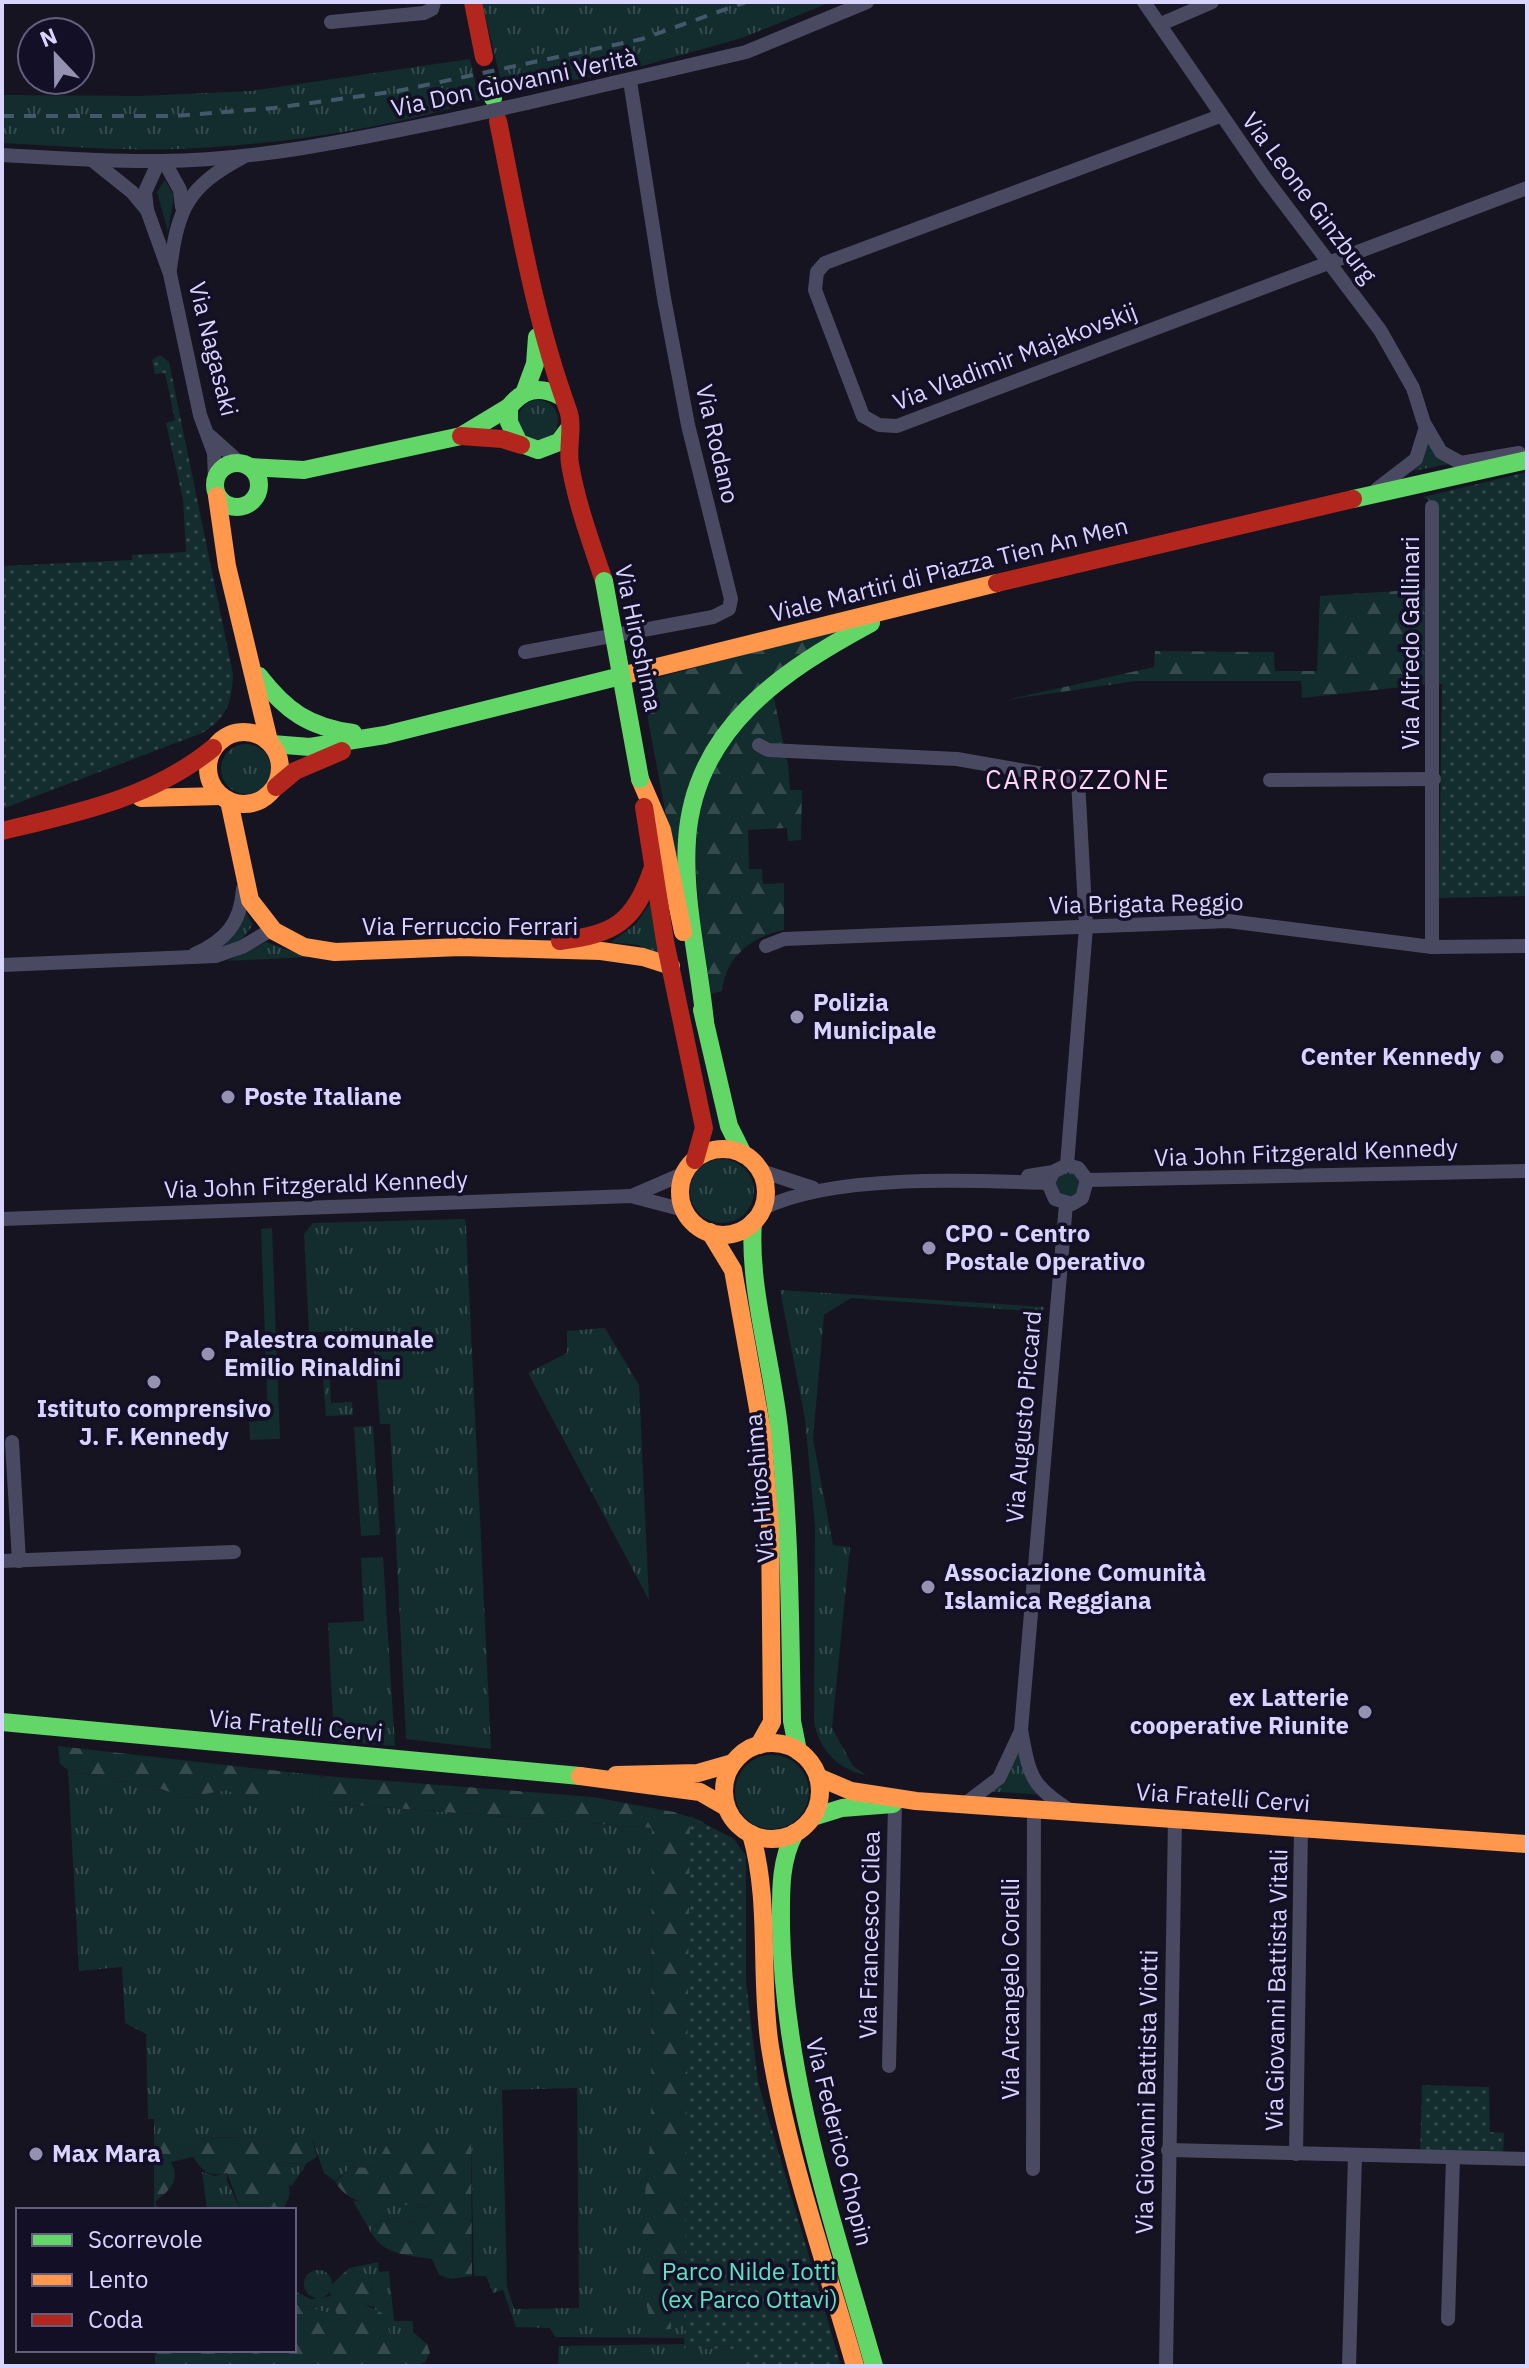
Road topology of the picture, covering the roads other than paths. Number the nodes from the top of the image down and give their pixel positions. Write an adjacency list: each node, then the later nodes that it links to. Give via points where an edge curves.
1 (434, 2): 6 (street, via 424,13)
2 (473, 2): 8 (main road)
3 (867, 2): 9 (street, Via Don Giovanni Verità, via 746,52)
4 (1144, 2): 7 (street, Via Leone Ginzburg)
5 (1212, 2): 7 (street)
6 (331, 22)
7 (1161, 24): 10 (street, Via Leone Ginzburg)
8 (484, 57)
9 (630, 81): 13 (street, Via Don Giovanni Verità, bridge, via 338,142); 41 (street, Via Rodano, via 685,411 731,599 729,609 713,617)
10 (1220, 116): 19 (street, Via Leone Ginzburg); 19 (street, Via Vladimir Majakovskij, via 825,263 817,272 815,290 863,416 879,425 897,426)
11 (498, 121): 21 (main road, Via Hiroshima)
12 (2, 155): 14 (street, Via Don Giovanni Verità)
13 (247, 155): 15 (street, Via Don Giovanni Verità); 17 (street, Via Nagasaki, via 206,179)
14 (92, 160): 15 (street, Via Don Giovanni Verità); 18 (street, Via Nagasaki)
15 (161, 161): 17 (street, via 180,190); 18 (street, via 145,192)
16 (1527, 188): 19 (street)
17 (182, 207): 20 (street, Via Nagasaki)
18 (147, 210): 20 (street, Via Nagasaki)
19 (1328, 261): 25 (street, Via Leone Ginzburg, via 1380,330 1413,388)
20 (170, 274): 27 (street, Via Nagasaki, via 200,415)
21 (538, 319): 22 (main road, Via Hiroshima, via 535,364); 23 (main road, Via Hiroshima)
22 (525, 391): 23 (main road, via 543,388); 24 (main road, Via Hiroshima)
23 (560, 396): 26 (main road, Via Hiroshima, via 569,412)
24 (509, 407): 28 (main road, Via Hiroshima); 29 (main road, Via Hiroshima, via 512,438)
25 (1426, 427): 30 (street, Via Leone Ginzburg, via 1441,452 1461,463); 35 (street, via 1416,459)
26 (568, 430): 29 (main road, via 556,445); 38 (main road, Via Hiroshima)
27 (210, 435): 32 (street, Via Nagasaki); 34 (street, Via Nagasaki)
28 (461, 436): 29 (main road, Via Hiroshima, via 502,439); 33 (main road, Via Hiroshima)
29 (529, 448): 38 (main road, Via Hiroshima, via 555,467)
30 (1527, 453)
31 (1527, 460): 35 (main road, Viale Martiri di Piazza Tien An Men)
32 (245, 464): 33 (main road, Via Hiroshima); 34 (main road, via 224,466); 36 (main road, via 259,479)
33 (304, 470): 36 (main road, Via Hiroshima)
34 (216, 487): 36 (main road, via 236,507); 39 (main road, Via Nagasaki, via 227,566)
35 (1372, 493): 40 (main road, Viale Martiri di Piazza Tien An Men)
36 (254, 499): 39 (main road, Via Nagasaki, via 237,535)
37 (1432, 507): 49 (street, Via Alfredo Gallinari)
38 (579, 509): 48 (main road, Via Hiroshima, bridge, via 604,581)
39 (235, 586): 42 (main road, Via Nagasaki)
40 (898, 608): 44 (main road, Viale Martiri di Piazza Tien An Men); 68 (main road, via 828,645 753,697 703,771 689,821 687,854)
41 (525, 652)
42 (250, 665): 43 (main road, Via Nagasaki, via 249,709); 44 (main road, via 296,718 328,730); 45 (main road, Via Nagasaki)
43 (233, 733): 45 (main road, Viale Martiri di Piazza Tien An Men, via 248,731); 47 (main road)
44 (385, 735): 45 (main road, Viale Martiri di Piazza Tien An Men, via 298,748); 51 (main road, Viale Martiri di Piazza Tien An Men, via 311,762)
45 (271, 742): 51 (main road, via 281,761)
46 (759, 745): 59 (street, via 768,750 957,759 1078,780)
47 (213, 748): 52 (main road, via 208,769 214,788); 53 (main road, via 194,767)
48 (640, 779): 57 (main road, Via Hiroshima); 68 (main road, Via Hiroshima, via 662,830)
49 (1434, 779): 50 (street, Via Alfredo Gallinari); 64 (street, Via Alfredo Gallinari)
50 (1270, 780)
51 (276, 787): 54 (main road, Viale Martiri di Piazza Tien An Men)
52 (225, 799): 53 (main road, via 193,794); 54 (main road, via 244,805); 56 (main road)
53 (117, 800): 55 (main road)
54 (259, 802): 56 (main road)
55 (2, 831)
56 (241, 845): 58 (main road)
57 (653, 867): 61 (main road, Via Hiroshima, via 638,906 615,929); 67 (main road, Via Hiroshima)
58 (243, 885): 60 (main road); 65 (street, via 236,922 224,938)
59 (1086, 927): 62 (street, Via Brigata Reggio, via 784,939); 64 (street, Via Brigata Reggio, via 1228,921); 70 (street)
60 (271, 930): 61 (main road, Via Ferruccio Ferrari, via 303,946 335,951); 65 (street, via 220,955)
61 (512, 946): 67 (main road, Via Ferruccio Ferrari, via 648,956)
62 (766, 946)
63 (1527, 946): 64 (street, Via Brigata Reggio)
64 (1432, 947)
65 (188, 957): 66 (street)
66 (2, 965)
67 (671, 966): 71 (main road, Via Hiroshima, via 704,1128)
68 (705, 1022): 69 (main road, Via Hiroshima, via 729,1126)
69 (743, 1154): 71 (main road, via 718,1149); 72 (main road, Via Hiroshima)
70 (1067, 1165): 74 (street); 75 (street, via 1078,1168)
71 (690, 1166): 77 (street, Via John Fitzgerald Kennedy, via 660,1186); 79 (main road, Via Hiroshima, via 680,1192)
72 (761, 1171): 76 (street); 80 (main road, Via Hiroshima, via 765,1183)
73 (1527, 1171): 75 (street, Via John Fitzgerald Kennedy)
74 (1050, 1178): 76 (street); 78 (street, via 1055,1199)
75 (1087, 1180): 78 (street, via 1082,1198)
76 (817, 1189): 80 (street, via 785,1198)
77 (631, 1196): 79 (street, Via John Fitzgerald Kennedy); 81 (street, Via John Fitzgerald Kennedy)
78 (1066, 1204): 88 (street, Via Augusto Piccard)
79 (684, 1210): 82 (main road, Via Hiroshima)
80 (757, 1216): 82 (main road, via 733,1233); 90 (main road, Via Hiroshima, via 751,1249 787,1496 792,1709)
81 (2, 1219)
82 (710, 1232): 89 (main road, Via Hiroshima, via 733,1270 762,1431 770,1526 772,1722)
83 (12, 1442): 86 (street)
84 (234, 1552): 86 (street)
85 (2, 1561): 86 (street)
86 (19, 1561)
87 (2, 1722): 92 (main road, Via Fratelli Cervi)
88 (1021, 1730): 95 (street, Via Augusto Piccard, via 999,1778); 99 (street, Via Augusto Piccard, via 1039,1791)
89 (759, 1745): 90 (main road); 91 (main road, Via Fratelli Cervi)
90 (798, 1751): 93 (main road)
91 (733, 1763): 92 (main road, Via Fratelli Cervi, via 698,1773); 97 (main road, via 726,1777)
92 (585, 1777): 97 (main road, Via Fratelli Cervi, via 700,1792)
93 (818, 1777): 94 (main road, Via Fratelli Cervi, via 851,1791); 100 (main road, via 821,1791)
94 (916, 1801): 95 (main road, Via Fratelli Cervi); 96 (main road, Via Fratelli Cervi)
95 (966, 1803): 98 (main road, Via Fratelli Cervi)
96 (895, 1804): 100 (main road, Via Fratelli Cervi, via 842,1808); 106 (street, Via Francesco Cilea)
97 (726, 1807): 104 (main road, Via Fratelli Cervi)
98 (1034, 1809): 99 (main road, Via Fratelli Cervi); 112 (street, Via Arcangelo Corelli)
99 (1071, 1811): 101 (main road, Via Fratelli Cervi)
100 (813, 1817): 103 (main road, Via Fratelli Cervi)
101 (1175, 1818): 102 (main road, Via Fratelli Cervi); 107 (street, Via Giovanni Battista Viotti)
102 (1301, 1828): 105 (main road, Via Fratelli Cervi); 108 (street, Via Giovanni Battista Vitali)
103 (795, 1833): 104 (main road, via 768,1838); 115 (main road, Via Federico Chopin, via 782,1863 783,2015 794,2081)
104 (751, 1834): 114 (main road, Via Federico Chopin, via 760,1864 765,2016 776,2086)
105 (1527, 1844)
106 (889, 2066)
107 (1168, 2150): 108 (street); 116 (street, Via Giovanni Battista Viotti)
108 (1296, 2154): 109 (street)
109 (1355, 2156): 110 (street); 117 (street)
110 (1453, 2158): 111 (street); 113 (street)
111 (1527, 2159)
112 (1033, 2169)
113 (1448, 2319)
114 (855, 2366)
115 (874, 2366)
116 (1166, 2366)
117 (1349, 2366)

